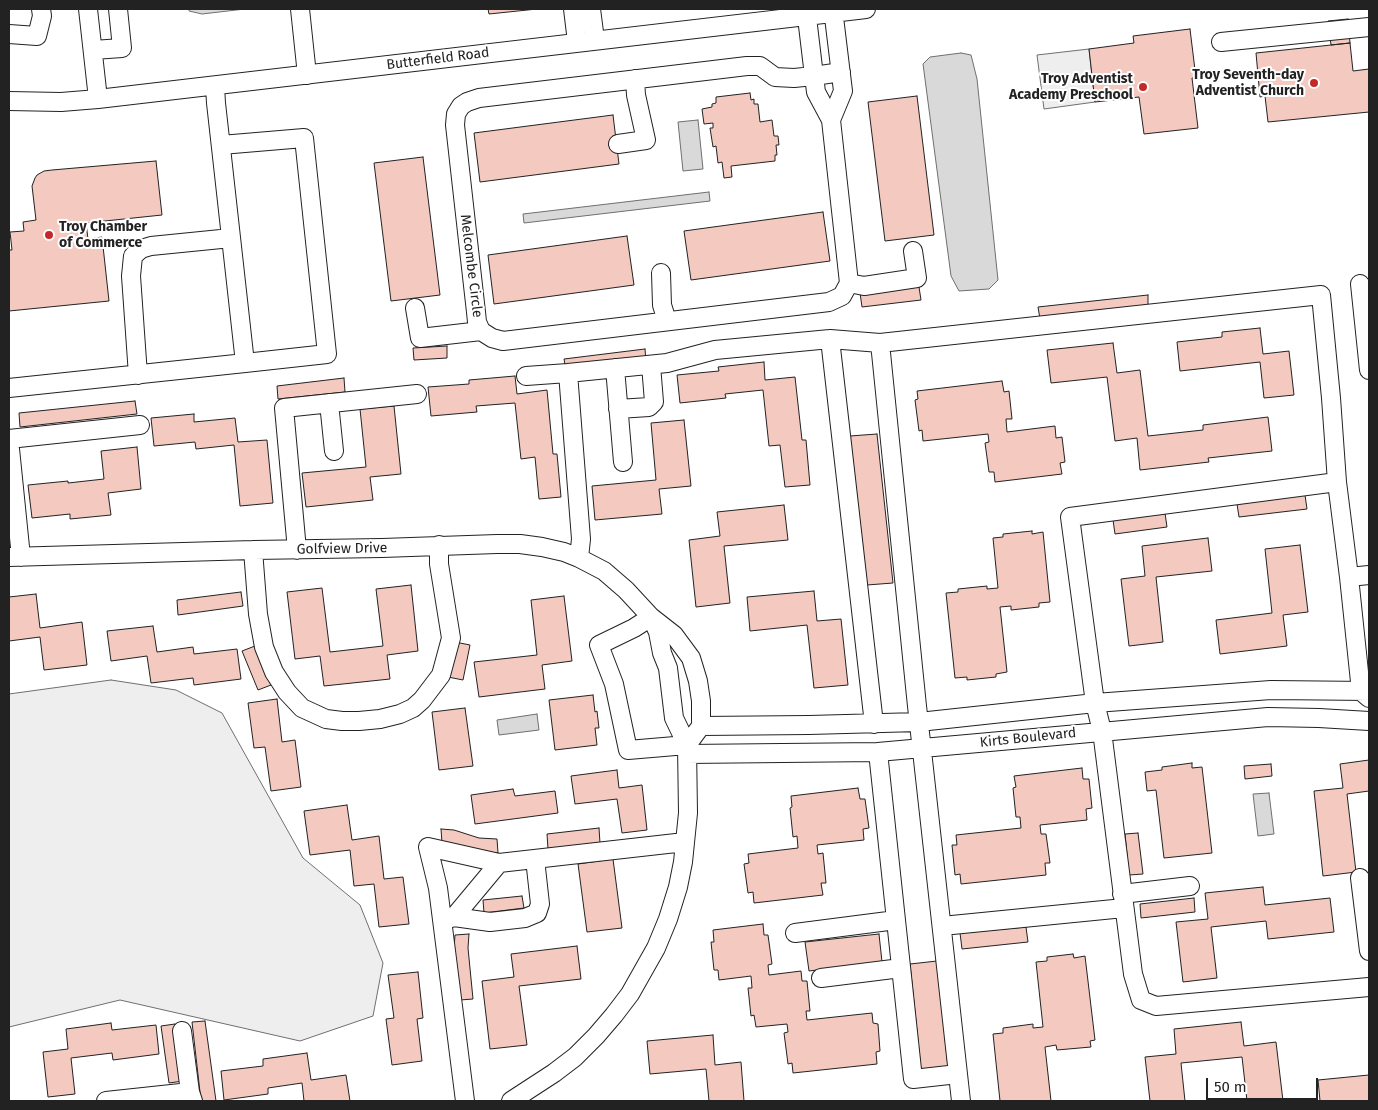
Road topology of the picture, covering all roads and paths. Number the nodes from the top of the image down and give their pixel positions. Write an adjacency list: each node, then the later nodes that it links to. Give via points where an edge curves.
1 (41, 9): 11 (street, via 37,36)
2 (88, 9): 15 (street)
3 (118, 9): 15 (street, via 122,48)
4 (300, 9): 17 (street)
5 (573, 9): 13 (street)
6 (591, 9): 12 (street)
7 (866, 9): 8 (street, Butterfield Road)
8 (834, 11): 9 (street, Butterfield Road); 16 (street)
9 (806, 12): 12 (street, Butterfield Road); 18 (street)
10 (1369, 27): 14 (street)
11 (9, 34)
12 (595, 40): 13 (street, Butterfield Road)
13 (577, 42): 17 (street, Butterfield Road)
14 (1221, 42)
15 (93, 50): 21 (street)
16 (841, 72): 18 (street, Melcombe Circle); 23 (street, via 843,91)
17 (307, 75): 20 (street, Butterfield Road)
18 (814, 76): 19 (street, Melcombe Circle, via 775,77 760,66); 23 (street, via 816,92)
19 (635, 79): 24 (street, via 646,140); 34 (street, Melcombe Circle, via 479,98 461,106 456,114 454,125 477,322)
20 (215, 86): 21 (street, Butterfield Road); 25 (street)
21 (98, 99): 22 (street, Butterfield Road)
22 (9, 101)
23 (831, 120): 29 (street)
24 (618, 144)
25 (221, 145): 26 (street); 37 (street, via 304,138 327,354)
26 (231, 238): 37 (street); 42 (street, via 151,246 133,256 131,276)
27 (913, 251): 29 (street, via 916,278 864,286)
28 (661, 273): 32 (street, via 662,305)
29 (849, 283): 32 (street, Melcombe Circle, via 842,296 829,302)
30 (1360, 284): 33 (street)
31 (415, 308): 34 (street, via 420,338)
32 (667, 321): 34 (street, Melcombe Circle, via 503,340)
33 (1367, 324): 40 (street)
34 (481, 331)
35 (830, 339): 36 (street); 38 (street, via 715,350); 65 (street)
36 (880, 343): 52 (street, via 1321,295); 64 (street)
37 (244, 363): 42 (street)
38 (651, 365): 39 (street); 47 (street, via 654,402 649,407)
39 (615, 368): 41 (street); 47 (street)
40 (1369, 370)
41 (568, 373): 43 (street); 57 (street, via 582,539)
42 (138, 374): 44 (street)
43 (526, 376)
44 (9, 388)
45 (417, 394): 46 (street)
46 (329, 403): 50 (street); 55 (street, via 284,408)
47 (618, 410): 51 (street)
48 (140, 425): 49 (street)
49 (9, 439): 56 (street)
50 (334, 452)
51 (623, 462)
52 (1337, 482): 59 (street); 62 (street, via 1070,517)
53 (439, 545): 54 (street, via 451,638 441,675 413,708 380,719 359,721 326,719 302,708 274,672 264,647 258,614); 55 (street, Golfview Drive); 57 (street, Golfview Drive, via 520,544)
54 (253, 550): 55 (street, Golfview Drive); 56 (street, Golfview Drive)
55 (296, 550)
56 (15, 557)
57 (579, 558): 60 (street, Golfview Drive, via 604,571)
58 (1369, 575): 59 (street)
59 (1349, 577): 61 (street)
60 (651, 617): 66 (street, Golfview Drive, via 674,636 691,658 701,701); 69 (street, Golfview Drive, via 668,668 674,718); 69 (street, Kirts Boulevard, via 599,646 614,684 628,750)
61 (1366, 693): 62 (street, Kirts Boulevard, via 1271,690)
62 (1095, 703): 64 (street, Kirts Boulevard); 67 (street)
63 (1369, 721): 67 (street, Kirts Boulevard, via 1268,717)
64 (919, 722): 65 (street, Kirts Boulevard); 68 (street)
65 (874, 724): 66 (street, Kirts Boulevard)
66 (701, 726): 69 (street)
67 (1102, 731): 68 (street, Kirts Boulevard); 76 (street)
68 (923, 749): 70 (street, Kirts Boulevard); 79 (street)
69 (687, 750): 70 (street, Kirts Boulevard); 71 (street)
70 (878, 752): 78 (street)
71 (685, 842): 72 (street); 90 (street, via 678,887 668,919 630,994 575,1057)
72 (535, 859): 73 (street); 77 (street, via 540,904 537,913 525,918 490,922)
73 (499, 863): 77 (street); 77 (street, via 428,847)
74 (1360, 878): 81 (street)
75 (1190, 886): 76 (street)
76 (1123, 901): 79 (street); 84 (street, via 1132,974 1141,1000 1156,1006)
77 (448, 919): 89 (street)
78 (896, 920): 80 (street); 82 (street)
79 (942, 926): 86 (street)
80 (795, 933)
81 (1369, 951)
82 (901, 968): 83 (street); 86 (street, via 913,1078)
83 (821, 978)
84 (1369, 987)
85 (182, 1031): 87 (street)
86 (958, 1074): 91 (street)
87 (192, 1097): 88 (street)
88 (106, 1101)
89 (464, 1101)
90 (511, 1101)
91 (961, 1101)

